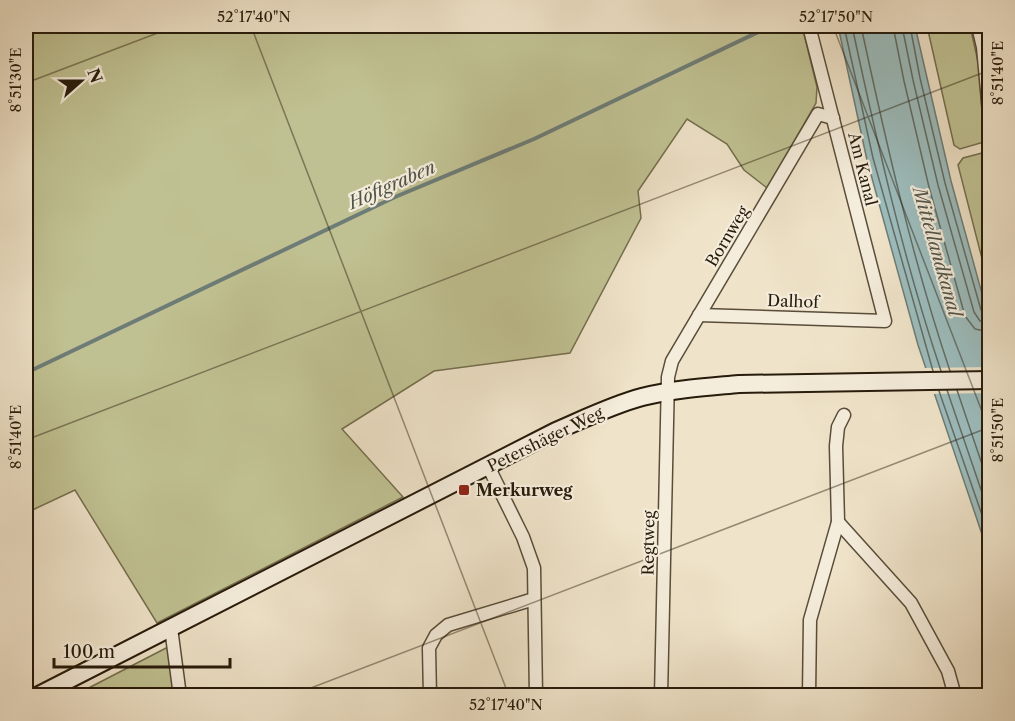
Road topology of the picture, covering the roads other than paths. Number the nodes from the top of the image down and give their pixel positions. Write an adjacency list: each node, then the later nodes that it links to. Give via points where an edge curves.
1 (808, 26): 3 (street, Am Kanal)
2 (978, 26): 4 (street)
3 (833, 118): 5 (street, Bornweg, via 818,114); 6 (street, Am Kanal)
4 (990, 123)
5 (699, 315): 6 (street, Dalhof); 8 (street, Bornweg, via 672,361)
6 (885, 321)
7 (990, 380): 8 (street, Petershäger Weg, via 739,384)
8 (668, 391): 10 (street, Petershäger Weg, via 610,408); 18 (street, Regtweg)
9 (844, 415): 11 (street, via 836,446)
10 (488, 466): 12 (street, via 534,567); 13 (street, Petershäger Weg)
11 (838, 522): 19 (street, via 810,620); 20 (street, via 911,603 948,670)
12 (534, 599): 16 (street, via 448,625 436,635 429,648); 17 (street)
13 (171, 628): 14 (street, Petershäger Weg); 15 (street)
14 (40, 694)
15 (180, 696)
16 (430, 696)
17 (536, 696)
18 (661, 696)
19 (809, 696)
20 (955, 696)

